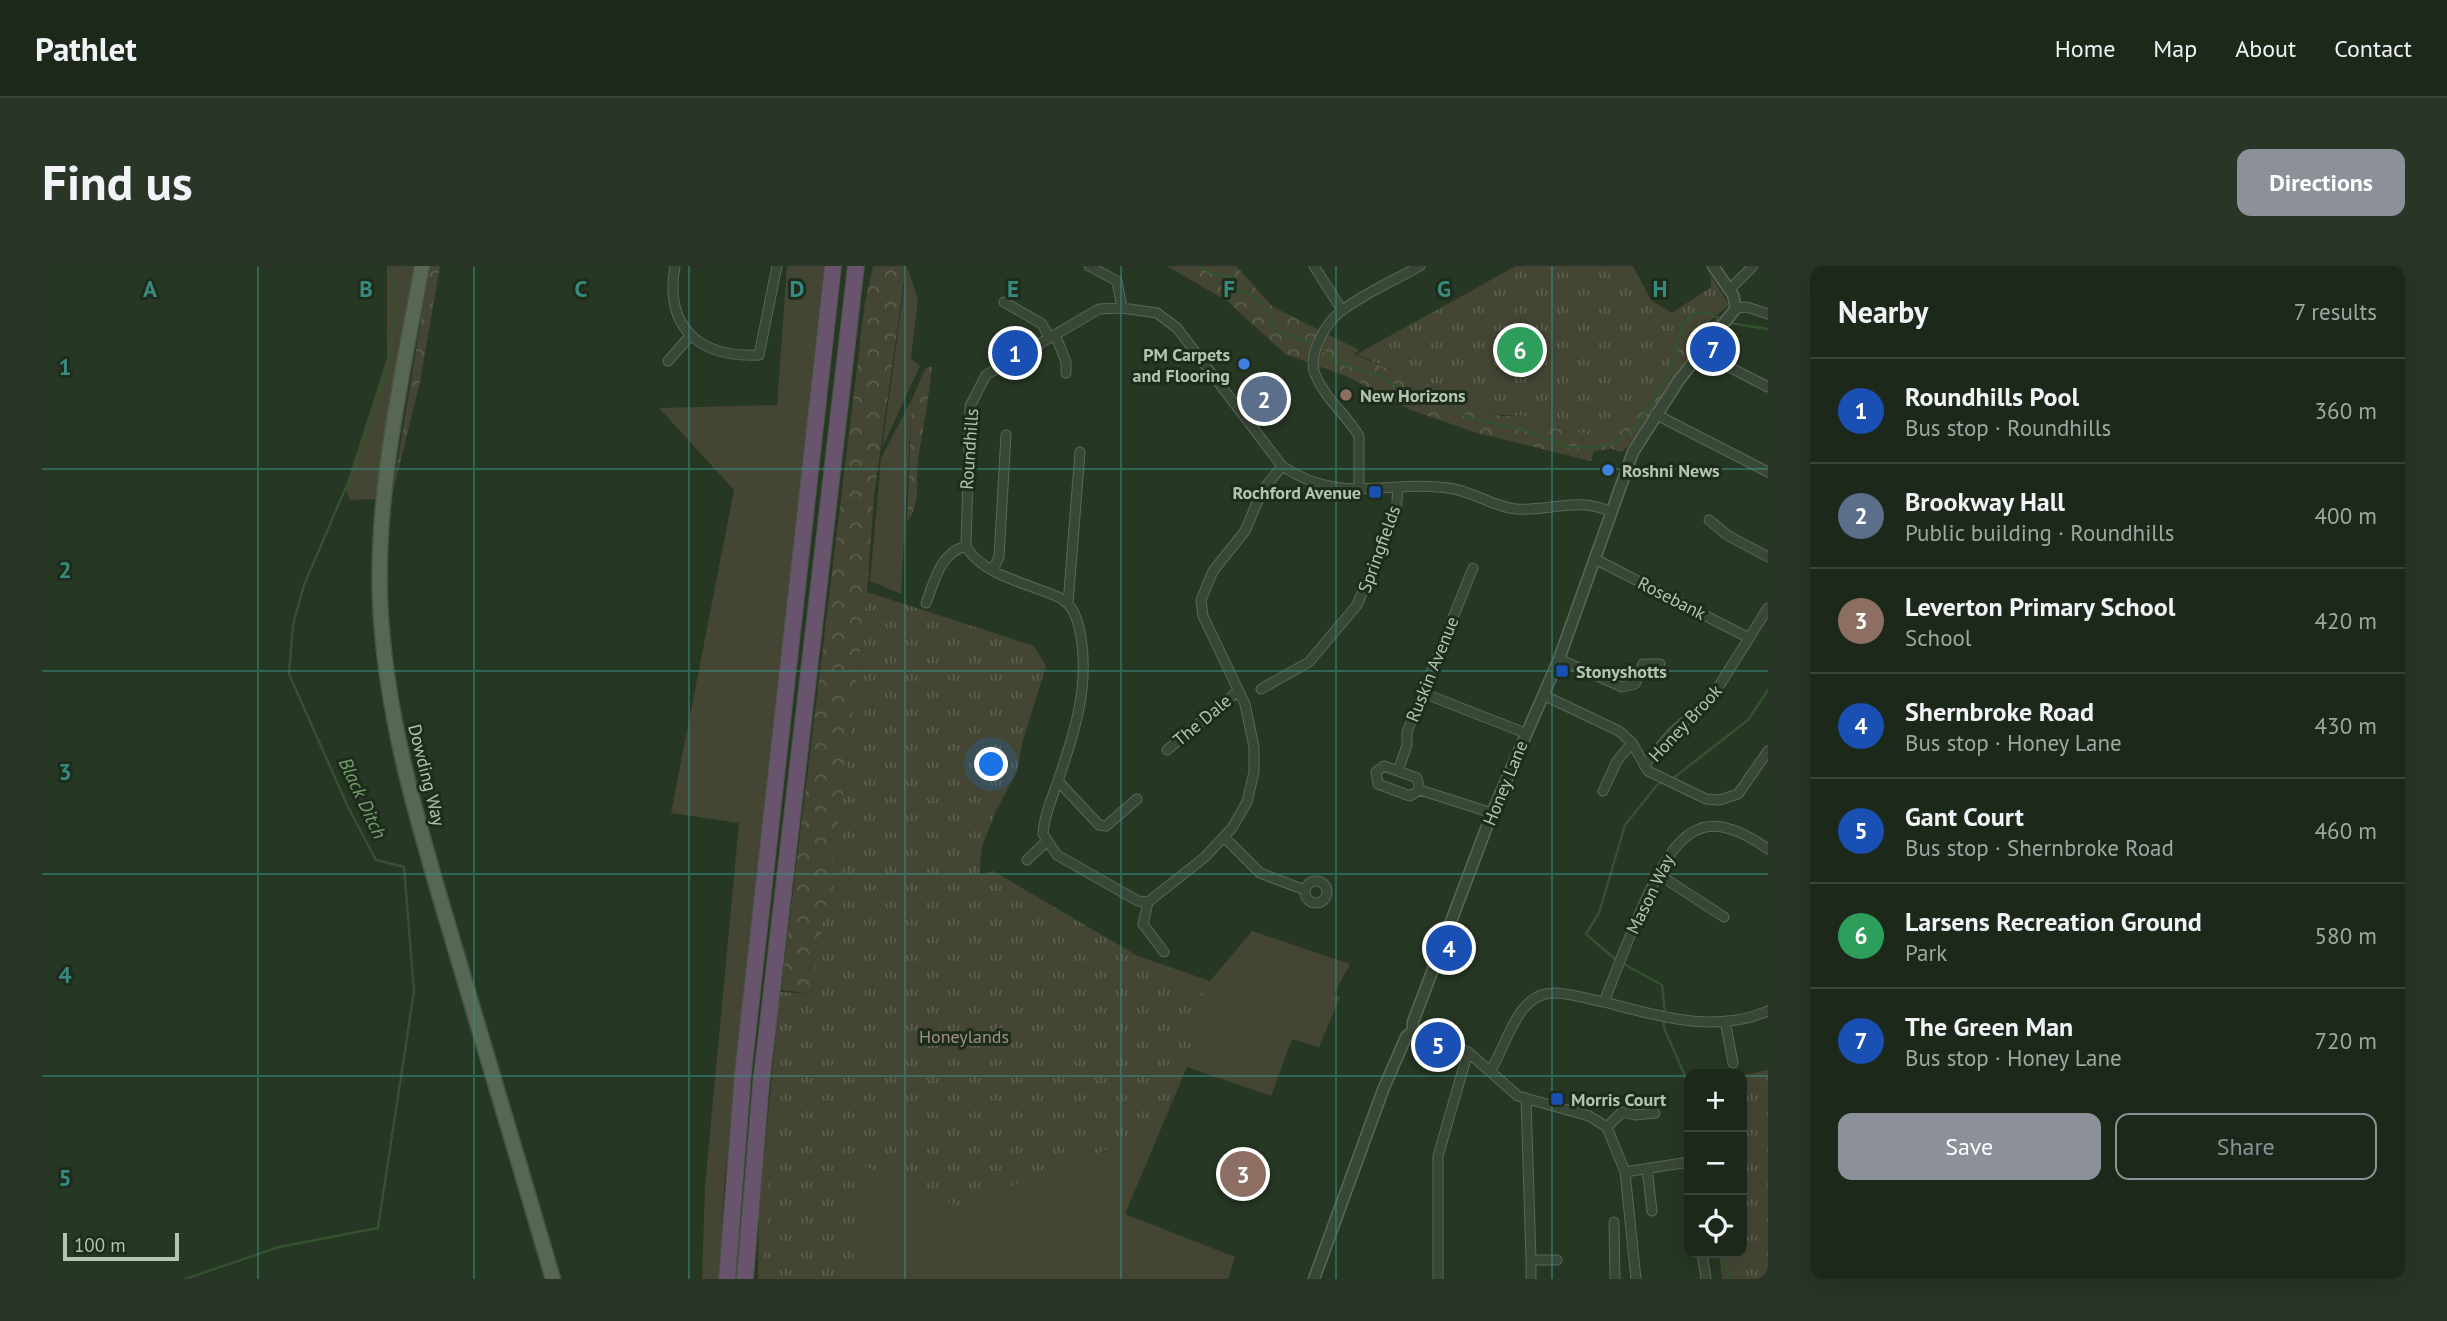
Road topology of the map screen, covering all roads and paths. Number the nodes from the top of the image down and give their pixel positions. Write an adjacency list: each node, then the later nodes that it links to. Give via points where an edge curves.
1 (422, 266): 87 (main road, Dowding Way, via 380,536 384,660 413,804)
2 (675, 266): 18 (street, via 674,305)
3 (777, 266): 18 (street, via 759,355 701,346)
4 (832, 266): 88 (highway, via 743,1073)
5 (856, 266): 89 (highway, via 761,1084)
6 (1089, 266): 13 (street, via 1117,281)
7 (1314, 266): 14 (street)
8 (1420, 266): 14 (street)
9 (1713, 266): 11 (street)
10 (1753, 266): 11 (street)
11 (1730, 289): 15 (street)
12 (1004, 302): 17 (street)
13 (1122, 307): 17 (street, Roundhills, via 1099,309); 26 (street, Roundhills, via 1157,313 1177,328)
14 (1342, 310): 28 (street, via 1313,352 1313,370 1330,402 1359,436)
15 (1733, 312): 16 (street, via 1747,307); 19 (street, Honey Lane)
16 (1768, 314)
17 (1052, 335): 21 (street, via 1066,362); 32 (street, Roundhills, via 986,374 976,390 968,424)
18 (690, 336): 20 (street)
19 (1702, 353): 22 (street); 23 (street, Honey Lane)
20 (668, 361)
21 (1066, 373)
22 (1768, 387)
23 (1655, 414): 27 (street); 30 (street, Honey Lane, via 1633,452)
24 (1006, 435): 36 (street, via 999,557)
25 (1080, 452): 38 (street)
26 (1282, 466): 28 (street, Roundhills, via 1320,486); 44 (street, via 1262,491 1245,531 1213,571 1201,600 1203,616)
27 (1768, 472)
28 (1359, 489): 29 (street, Roundhills)
29 (1398, 489): 30 (street, Roundhills, via 1454,489 1513,509 1574,504); 43 (street, Springfields, via 1396,512 1357,605 1309,662)
30 (1611, 512): 34 (street, Honey Lane)
31 (1709, 520): 33 (street)
32 (966, 546): 36 (street, via 975,559); 37 (street, via 950,552 944,560)
33 (1768, 557)
34 (1595, 559): 40 (street, Rosebank); 41 (street, Honey Lane)
35 (1473, 568): 45 (street, Ruskin Avenue)
36 (993, 569): 38 (street)
37 (926, 603)
38 (1068, 604): 53 (street, via 1079,622 1084,683 1074,735)
39 (1768, 608): 40 (street, Honey Brook)
40 (1749, 638): 51 (street, Honey Brook, via 1712,697)
41 (1559, 659): 42 (street, via 1622,687 1635,684 1643,664); 46 (street, Honey Lane)
42 (1660, 664)
43 (1261, 689)
44 (1238, 691): 49 (street, The Dale); 58 (street, via 1251,726 1255,772 1247,802)
45 (1423, 693): 47 (street); 52 (street, Ruskin Avenue)
46 (1543, 695): 47 (street, Honey Lane); 48 (street, via 1619,731)
47 (1525, 733): 57 (street, Honey Lane)
48 (1632, 743): 51 (street); 55 (street, via 1617,761)
49 (1167, 750)
50 (1768, 751): 51 (street, via 1744,788 1729,797 1706,799)
51 (1644, 765)
52 (1398, 771): 54 (street, via 1417,778); 54 (street, via 1379,768 1378,784 1410,796)
53 (1058, 781): 56 (street, via 1099,825 1106,826); 59 (street, via 1044,823)
54 (1420, 790): 57 (street)
55 (1603, 791)
56 (1137, 799)
57 (1492, 813): 70 (street, Honey Lane)
58 (1224, 837): 63 (street, via 1260,873); 64 (street)
59 (1046, 842): 61 (street); 64 (street, via 1057,855 1138,901)
60 (1768, 849): 62 (street, Mason Way, via 1740,831 1704,828 1674,846)
61 (1027, 860)
62 (1658, 874): 65 (street); 67 (street, Mason Way)
63 (1306, 890)
64 (1148, 902): 66 (street, via 1143,924)
65 (1724, 917)
66 (1164, 952)
67 (1604, 1002): 69 (street, via 1671,1018); 73 (street, via 1543,994 1521,1008)
68 (1768, 1011): 69 (street)
69 (1725, 1021): 72 (street)
70 (1413, 1031): 71 (street); 90 (street, Honey Lane, via 1406,1037 1383,1090)
71 (1468, 1052): 73 (street); 91 (street, via 1438,1156)
72 (1733, 1063)
73 (1490, 1071): 74 (street, via 1505,1087)
74 (1526, 1098): 76 (street, via 1589,1116); 85 (street)
75 (1656, 1113): 76 (street, via 1622,1112)
76 (1607, 1127): 79 (street)
77 (1684, 1162): 78 (street)
78 (1647, 1169): 79 (street); 80 (street)
79 (1625, 1172): 82 (street)
80 (1652, 1211)
81 (1614, 1222): 83 (street)
82 (1633, 1240): 83 (street); 94 (street)
83 (1614, 1242): 93 (street)
84 (1703, 1258): 95 (street)
85 (1531, 1260): 86 (street); 92 (street)
86 (1557, 1260)
87 (553, 1279)
88 (727, 1279)
89 (746, 1279)
90 (1314, 1279)
91 (1438, 1279)
92 (1531, 1279)
93 (1615, 1279)
94 (1636, 1279)
95 (1706, 1279)

